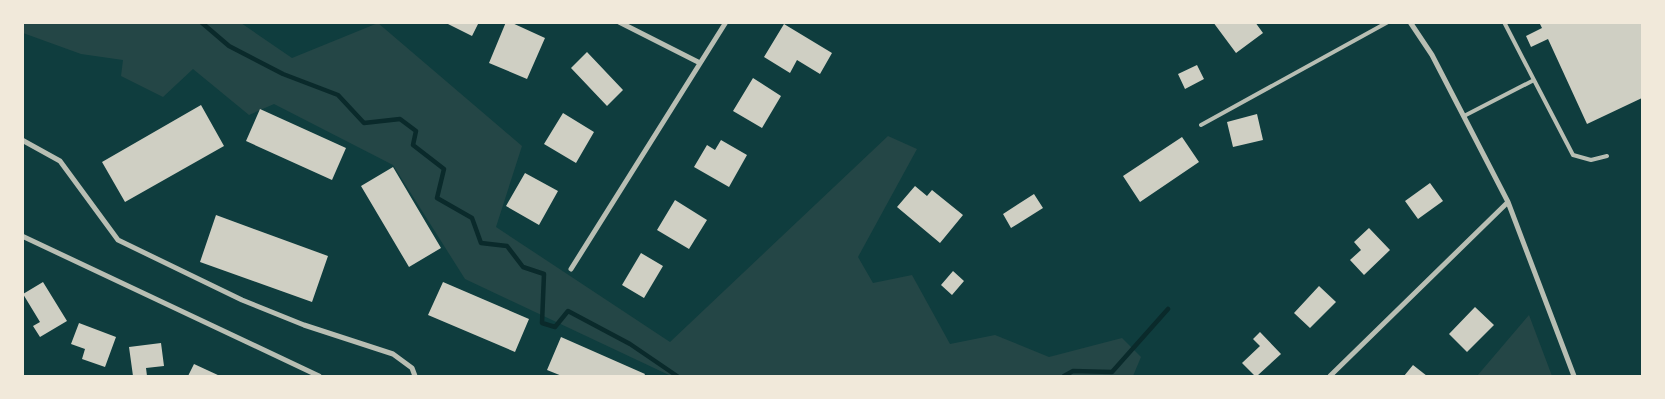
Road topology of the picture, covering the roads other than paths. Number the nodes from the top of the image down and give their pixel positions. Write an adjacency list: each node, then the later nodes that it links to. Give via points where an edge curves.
1 (619, 22): 6 (street)
2 (726, 22): 6 (street)
3 (1388, 22): 9 (lane)
4 (1410, 22): 8 (street, via 1432,55)
5 (1504, 22): 7 (lane)
6 (700, 63): 14 (street)
7 (1534, 80): 8 (lane); 11 (lane, via 1573,155 1591,160)
8 (1464, 116): 12 (street)
9 (1200, 125)
10 (22, 140): 16 (street, via 60,161 118,240 242,300 304,325 393,354 412,368)
11 (1607, 156)
12 (1508, 202): 17 (street); 18 (street)
13 (22, 236): 15 (street)
14 (572, 269)
15 (319, 376)
16 (415, 376)
17 (1330, 376)
18 (1574, 376)

